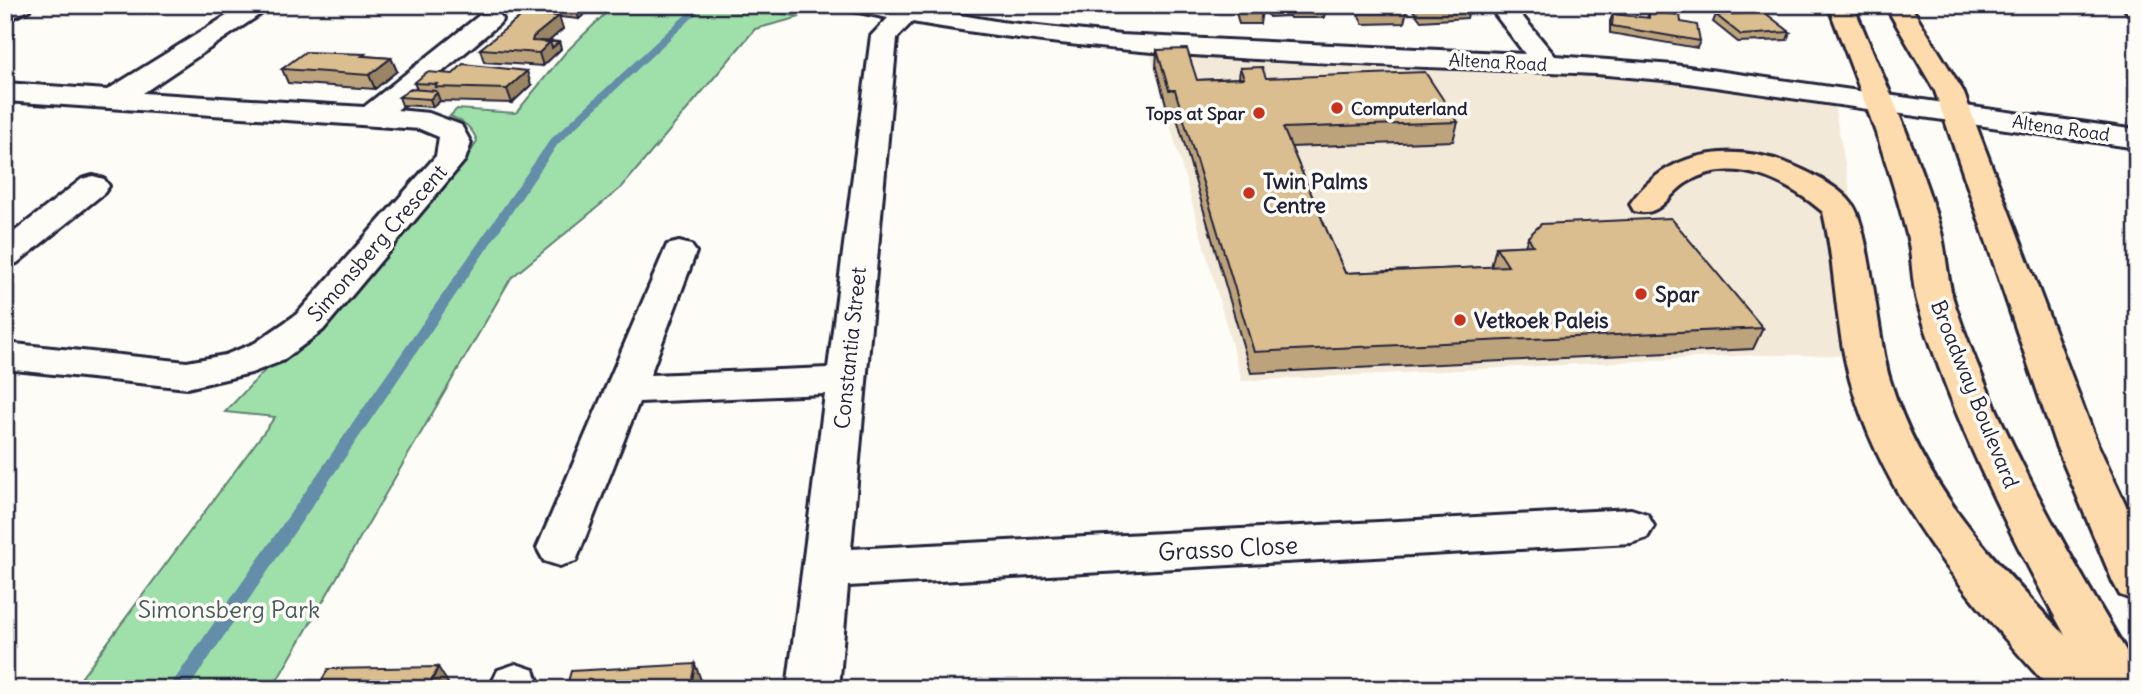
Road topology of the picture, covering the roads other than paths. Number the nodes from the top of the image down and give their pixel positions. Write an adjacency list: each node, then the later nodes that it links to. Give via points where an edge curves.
1 (20, 5): 7 (street)
2 (262, 5): 12 (street)
3 (858, 5): 8 (street, Altena Road)
4 (1500, 5): 10 (street)
5 (1840, 5): 13 (main road, Broadway Boulevard)
6 (1897, 5): 14 (main road, via 1949,90)
7 (5, 13)
8 (905, 15): 10 (street, Altena Road, via 1121,43); 22 (street, Constantia Street, via 884,36)
9 (490, 19): 15 (street)
10 (1548, 65): 13 (street, Altena Road, via 1674,73)
11 (5, 92): 12 (street, Simonsberg Crescent)
12 (113, 99): 15 (street, Simonsberg Crescent)
13 (1879, 101): 14 (street, Altena Road); 30 (main road, Broadway Boulevard, via 1924,233 1936,303 1994,452 2052,569)
14 (1957, 114): 16 (street, Altena Road); 27 (main road, via 2053,383)
15 (371, 116): 21 (street, Simonsberg Crescent, via 443,126 455,137 454,152 310,322 282,345 244,363 187,375)
16 (2137, 139)
17 (93, 186): 20 (street)
18 (1646, 204): 29 (main road, via 1678,174 1704,165 1746,163 1796,177 1839,209 1870,381 1897,454 1938,526 2008,610)
19 (678, 252): 23 (street)
20 (5, 256)
21 (5, 356)
22 (847, 380): 23 (street); 26 (street, Constantia Street)
23 (625, 389): 25 (street)
24 (1631, 526): 26 (street, Grasso Close)
25 (560, 548)
26 (826, 569): 28 (street, Constantia Street)
27 (2137, 582)
28 (813, 689)
29 (2083, 689)
30 (2121, 689)

